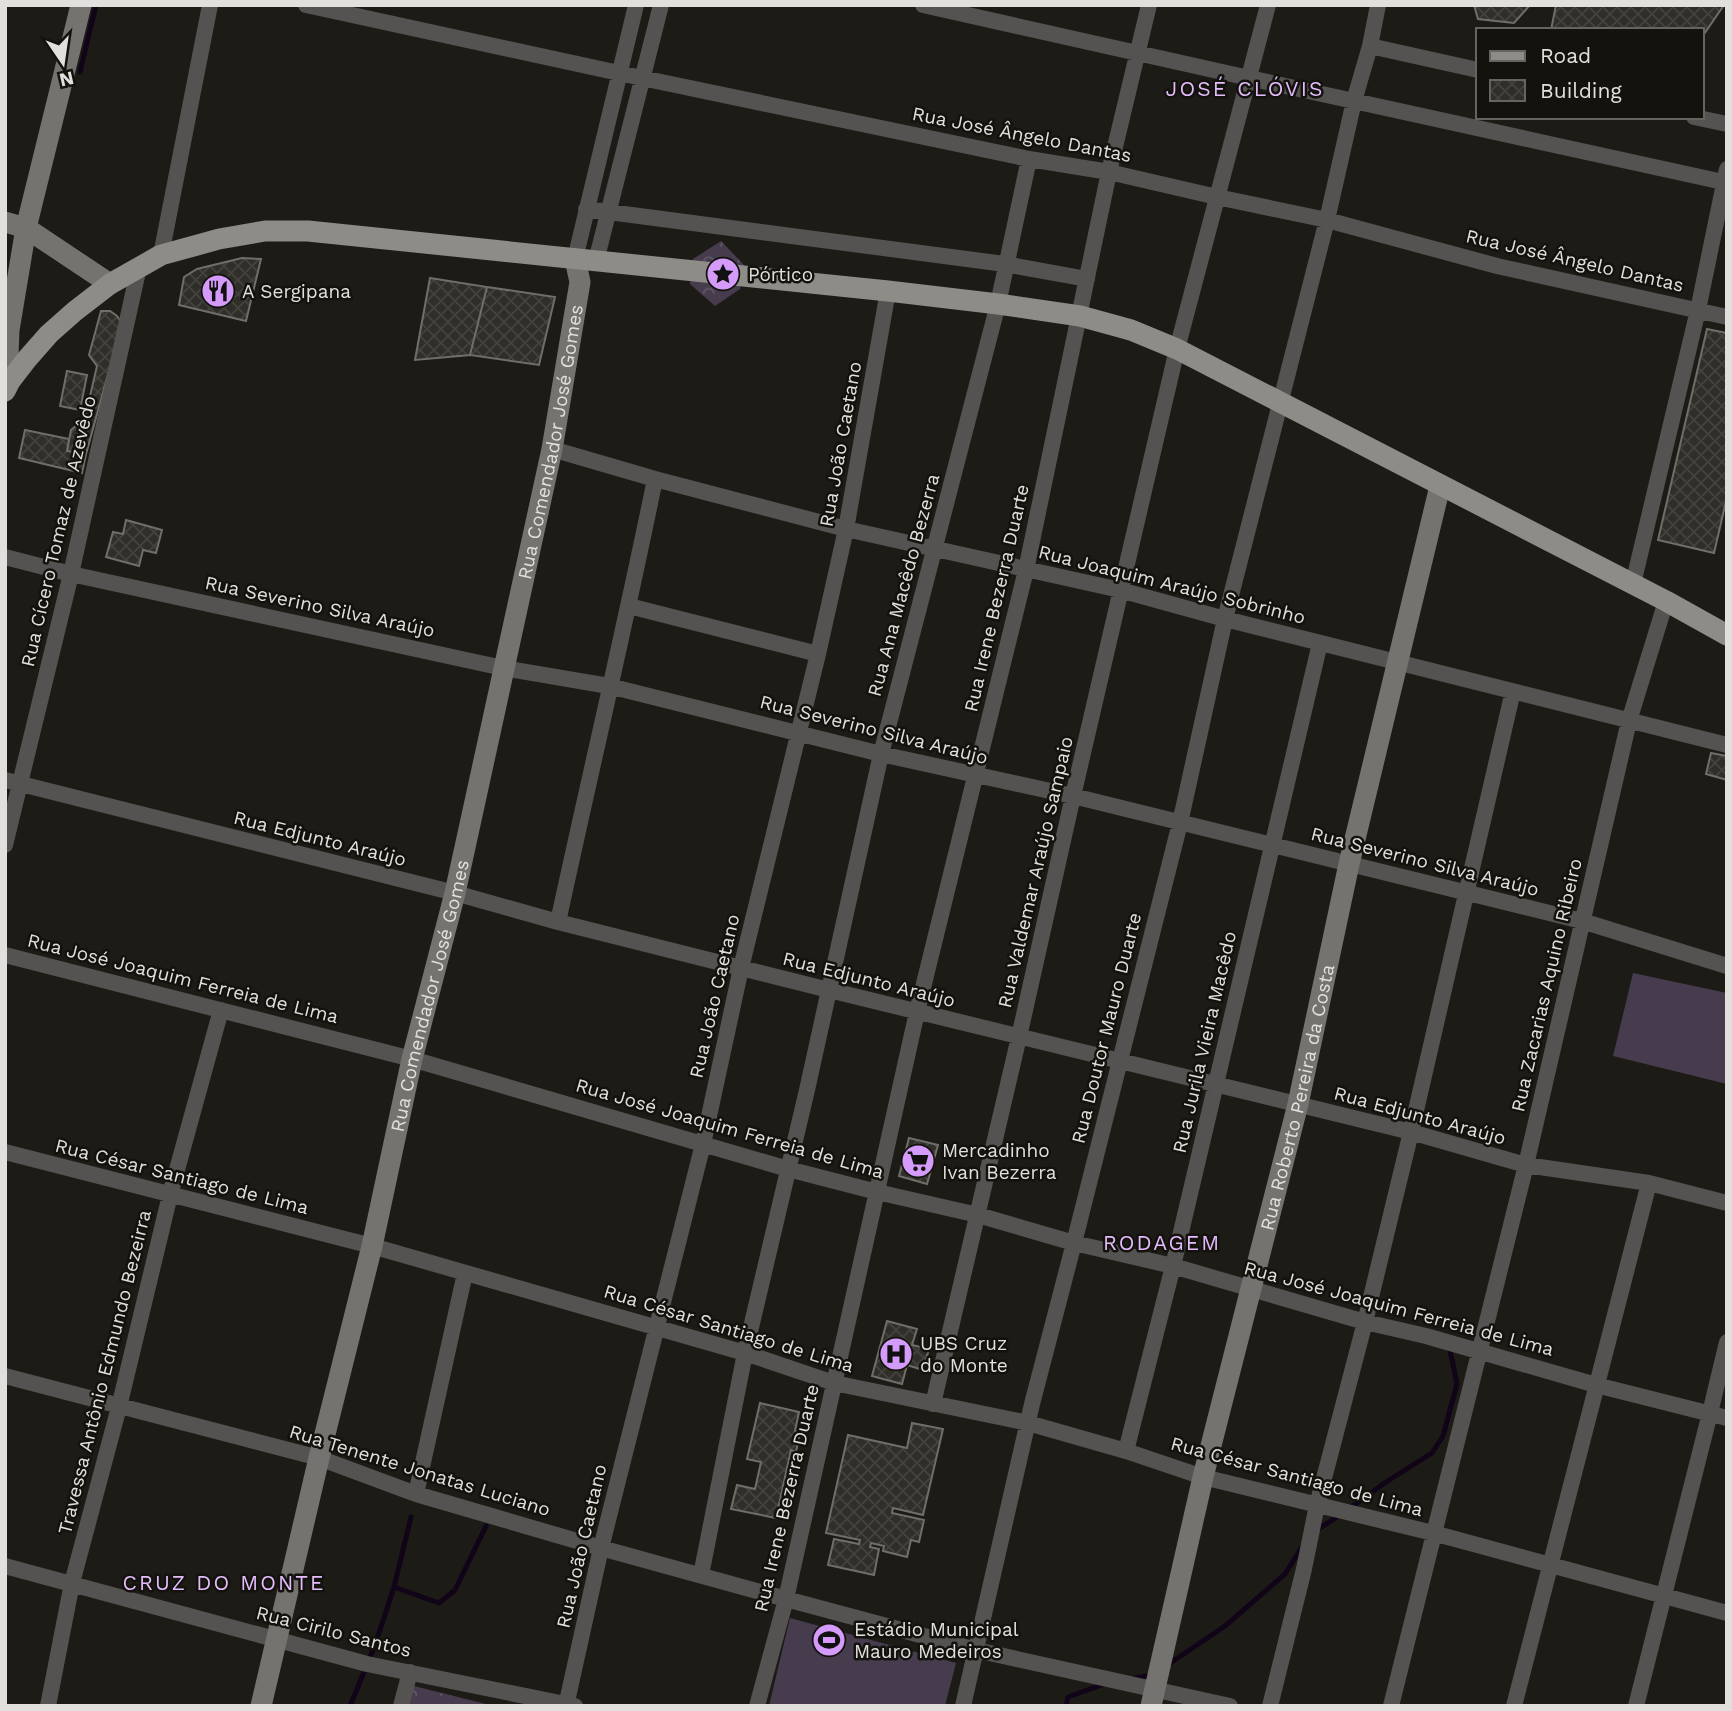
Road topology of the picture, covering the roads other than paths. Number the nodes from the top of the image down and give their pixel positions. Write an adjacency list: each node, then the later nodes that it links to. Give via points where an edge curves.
1 (81, 5): 27 (street)
2 (210, 5): 28 (street)
3 (306, 5): 13 (street, Rua José Ângelo Dantas)
4 (636, 5): 13 (street)
5 (661, 5): 14 (street)
6 (923, 5): 11 (street)
7 (1149, 5): 11 (street, Rua Irene Bezerra Duarte)
8 (1268, 5): 15 (street, Rua Valdemar Araújo Sampaio)
9 (1378, 5): 10 (street, Rua Doutor Mauro Duarte)
10 (1370, 46): 12 (street); 16 (street, Rua Doutor Mauro Duarte)
11 (1138, 54): 15 (street); 20 (street, Rua Irene Bezerra Duarte)
12 (1476, 70)
13 (620, 73): 14 (street, Rua José Ângelo Dantas); 23 (street)
14 (642, 78): 19 (street, Rua José Ângelo Dantas); 24 (street)
15 (1249, 78): 16 (street); 22 (street, Rua Valdemar Araújo Sampaio)
16 (1354, 101): 21 (street); 25 (street, Rua Doutor Mauro Duarte)
17 (1703, 119): 18 (street)
18 (1727, 124)
19 (1029, 159): 20 (street, Rua José Ângelo Dantas); 30 (street, Rua Ana Macêdo Bezerra)
20 (1109, 172): 22 (street, Rua José Ângelo Dantas); 32 (street, Rua Irene Bezerra Duarte)
21 (1725, 176): 36 (street)
22 (1217, 197): 25 (street, Rua José Ângelo Dantas); 39 (street, Rua Valdemar Araújo Sampaio)
23 (586, 209): 24 (street); 29 (street)
24 (608, 212): 29 (street); 30 (street)
25 (1327, 220): 36 (street, Rua José Ângelo Dantas, via 1497,265); 41 (street, Rua Doutor Mauro Duarte)
26 (5, 222): 27 (street)
27 (26, 228): 33 (street); 40 (street, via 9,330)
28 (161, 255): 29 (main road, via 265,231 308,231); 31 (main road)
29 (585, 260): 34 (main road); 42 (street, Rua Comendador José Gomes)
30 (1005, 264): 32 (street); 35 (street, Rua Ana Macêdo Bezerra)
31 (139, 267): 33 (main road); 49 (street, Rua Cícero Tomaz de Azevêdo)
32 (1087, 278): 37 (street, Rua Irene Bezerra Duarte)
33 (110, 284): 40 (main road, via 49,334)
34 (888, 291): 35 (main road); 45 (street, Rua João Caetano)
35 (998, 304): 37 (main road); 46 (street, Rua Ana Macêdo Bezerra)
36 (1698, 310): 38 (street, Rua José Ângelo Dantas); 50 (street)
37 (1080, 316): 39 (main road); 48 (street, Rua Irene Bezerra Duarte)
38 (1727, 317)
39 (1177, 349): 41 (main road); 51 (street, Rua Valdemar Araújo Sampaio)
40 (7, 384)
41 (1281, 402): 44 (main road); 54 (street, Rua Doutor Mauro Duarte)
42 (552, 449): 43 (street, Rua Joaquim Araújo Sobrinho); 59 (street, Rua Comendador José Gomes)
43 (654, 479): 45 (street, Rua Joaquim Araújo Sobrinho); 53 (street)
44 (1440, 486): 50 (main road); 58 (street, Rua Roberto Pereira da Costa)
45 (846, 529): 46 (street, Rua Joaquim Araújo Sobrinho); 57 (street, Rua João Caetano)
46 (934, 550): 48 (street, Rua Joaquim Araújo Sobrinho); 65 (street, Rua Ana Macêdo Bezerra)
47 (5, 557): 49 (street, Rua Severino Silva Araújo)
48 (1026, 570): 51 (street, Rua Joaquim Araújo Sobrinho); 66 (street, Rua Irene Bezerra Duarte)
49 (71, 574): 59 (street, Rua Severino Silva Araújo); 67 (street, Rua Cícero Tomaz de Azevêdo)
50 (1633, 584): 52 (main road)
51 (1120, 590): 54 (street, Rua Joaquim Araújo Sobrinho); 68 (street, Rua Valdemar Araújo Sampaio)
52 (1666, 601): 55 (main road); 62 (street, Rua Zacarias Aquino Ribeiro)
53 (629, 607): 57 (street); 60 (street)
54 (1225, 619): 56 (street, Rua Joaquim Araújo Sobrinho); 69 (street, Rua Doutor Mauro Duarte)
55 (1727, 635)
56 (1320, 642): 58 (street, Rua Joaquim Araújo Sobrinho); 71 (street, Rua Jurila Vieira Macêdo)
57 (818, 654): 63 (street, Rua João Caetano)
58 (1398, 663): 61 (street, Rua Joaquim Araújo Sobrinho); 72 (street, Rua Roberto Pereira da Costa)
59 (503, 668): 60 (street, Rua Severino Silva Araújo); 73 (street, Rua Comendador José Gomes)
60 (609, 686): 63 (street, Rua Severino Silva Araújo); 76 (street)
61 (1513, 691): 62 (street, Rua Joaquim Araújo Sobrinho); 74 (street)
62 (1629, 721): 64 (street, Rua Joaquim Araújo Sobrinho); 75 (street, Rua Zacarias Aquino Ribeiro)
63 (799, 733): 65 (street, Rua Severino Silva Araújo); 79 (street, Rua João Caetano)
64 (1727, 745)
65 (881, 754): 66 (street, Rua Severino Silva Araújo); 80 (street, Rua Ana Macêdo Bezerra)
66 (975, 776): 68 (street, Rua Severino Silva Araújo); 82 (street, Rua Irene Bezerra Duarte)
67 (13, 782): 70 (street, Rua Cícero Tomaz de Azevêdo); 73 (street, Rua Edjunto Araújo)
68 (1073, 796): 69 (street, Rua Severino Silva Araújo); 83 (street, Rua Valdemar Araújo Sampaio)
69 (1180, 822): 71 (street, Rua Severino Silva Araújo); 85 (street, Rua Doutor Mauro Duarte)
70 (5, 845)
71 (1272, 845): 72 (street, Rua Severino Silva Araújo); 86 (street, Rua Jurila Vieira Macêdo)
72 (1349, 864): 74 (street, Rua Severino Silva Araújo); 87 (street, Rua Roberto Pereira da Costa)
73 (455, 893): 76 (street, Rua Edjunto Araújo); 84 (street, Rua Comendador José Gomes)
74 (1466, 893): 75 (street, Rua Severino Silva Araújo); 88 (street)
75 (1582, 921): 78 (street, Rua Severino Silva Araújo); 91 (street, Rua Zacarias Aquino Ribeiro)
76 (558, 922): 79 (street, Rua Edjunto Araújo)
77 (5, 955): 81 (street, Rua José Joaquim Ferreia de Lima)
78 (1727, 966)
79 (741, 968): 80 (street, Rua Edjunto Araújo); 89 (street, Rua João Caetano)
80 (829, 990): 82 (street, Rua Edjunto Araújo); 92 (street, Rua Ana Macêdo Bezerra)
81 (221, 1010): 84 (street, Rua José Joaquim Ferreia de Lima); 95 (street, Travessa Antônio Edmundo Bezeirra)
82 (917, 1012): 83 (street, Rua Edjunto Araújo); 94 (street, Rua Irene Bezerra Duarte)
83 (1019, 1037): 85 (street, Rua Edjunto Araújo); 97 (street, Rua Valdemar Araújo Sampaio)
84 (412, 1059): 89 (street, Rua José Joaquim Ferreia de Lima); 99 (street, Rua Comendador José Gomes)
85 (1119, 1061): 86 (street, Rua Edjunto Araújo); 98 (street, Rua Doutor Mauro Duarte)
86 (1216, 1084): 87 (street, Rua Edjunto Araújo); 100 (street, Rua Jurila Vieira Macêdo)
87 (1298, 1104): 88 (street, Rua Edjunto Araújo); 102 (street, Rua Roberto Pereira da Costa)
88 (1411, 1132): 91 (street, Rua Edjunto Araújo); 103 (street)
89 (703, 1144): 92 (street, Rua José Joaquim Ferreia de Lima); 104 (street, Rua João Caetano)
90 (5, 1152): 95 (street, Rua César Santiago de Lima)
91 (1526, 1165): 93 (street, Rua Edjunto Araújo); 106 (street, Rua Zacarias Aquino Ribeiro)
92 (788, 1169): 94 (street, Rua José Joaquim Ferreia de Lima); 107 (street, Rua Ana Macêdo Bezerra)
93 (1649, 1183): 96 (street, Rua Edjunto Araújo); 110 (street)
94 (877, 1192): 97 (street, Rua José Joaquim Ferreia de Lima); 109 (street, Rua Irene Bezerra Duarte)
95 (170, 1195): 99 (street, Rua César Santiago de Lima); 112 (street, Travessa Antônio Edmundo Bezeirra)
96 (1727, 1203)
97 (978, 1215): 98 (street, Rua José Joaquim Ferreia de Lima); 111 (street, Rua Valdemar Araújo Sampaio)
98 (1074, 1243): 100 (street, Rua José Joaquim Ferreia de Lima); 115 (street, Rua Doutor Mauro Duarte)
99 (372, 1246): 101 (street, Rua César Santiago de Lima); 117 (street, Rua Comendador José Gomes)
100 (1173, 1266): 102 (street, Rua José Joaquim Ferreia de Lima); 116 (street, Rua Jurila Vieira Macêdo)
101 (464, 1273): 104 (street, Rua César Santiago de Lima); 119 (street)
102 (1251, 1290): 103 (street, Rua José Joaquim Ferreia de Lima); 118 (street, Rua Roberto Pereira da Costa)
103 (1365, 1322): 106 (street, Rua José Joaquim Ferreia de Lima); 120 (street)
104 (656, 1328): 107 (street, Rua César Santiago de Lima); 122 (street, Rua João Caetano)
105 (1727, 1342): 113 (street)
106 (1479, 1351): 110 (street, Rua José Joaquim Ferreia de Lima); 121 (street, Rua Zacarias Aquino Ribeiro)
107 (745, 1353): 109 (street, Rua César Santiago de Lima); 125 (street, Rua Ana Macêdo Bezerra)
108 (5, 1376): 112 (street, Rua Tenente Jonatas Luciano)
109 (834, 1383): 111 (street, Rua César Santiago de Lima); 128 (street, Rua Irene Bezerra Duarte)
110 (1596, 1385): 113 (street, Rua José Joaquim Ferreia de Lima); 124 (street)
111 (933, 1404): 115 (street, Rua César Santiago de Lima)
112 (119, 1406): 117 (street, Rua Tenente Jonatas Luciano); 126 (street, Travessa Antônio Edmundo Bezeirra)
113 (1710, 1413): 114 (street, Rua José Joaquim Ferreia de Lima); 127 (street)
114 (1727, 1418)
115 (1028, 1423): 116 (street, Rua César Santiago de Lima); 131 (street, Rua Doutor Mauro Duarte)
116 (1126, 1451): 118 (street, Rua César Santiago de Lima)
117 (319, 1458): 119 (street, Rua Tenente Jonatas Luciano); 130 (street, Rua Comendador José Gomes)
118 (1203, 1477): 120 (street, Rua César Santiago de Lima); 133 (street, Rua Roberto Pereira da Costa)
119 (416, 1494): 122 (street, Rua Tenente Jonatas Luciano)
120 (1317, 1505): 121 (street, Rua César Santiago de Lima); 141 (street)
121 (1433, 1533): 124 (street, Rua César Santiago de Lima); 142 (street, Rua Zacarias Aquino Ribeiro)
122 (601, 1548): 125 (street, Rua Tenente Jonatas Luciano); 134 (street, Rua João Caetano)
123 (5, 1566): 126 (street, Rua Cirilo Santos)
124 (1550, 1566): 127 (street, Rua César Santiago de Lima); 143 (street)
125 (701, 1576): 128 (street, Rua Tenente Jonatas Luciano)
126 (72, 1583): 130 (street, Rua Cirilo Santos); 135 (street, Travessa Antônio Edmundo Bezeirra)
127 (1663, 1597): 129 (street, Rua César Santiago de Lima); 144 (street)
128 (786, 1599): 131 (street, Rua Tenente Jonatas Luciano); 138 (street, Rua Irene Bezerra Duarte)
129 (1727, 1613)
130 (277, 1640): 132 (street, Rua Cirilo Santos); 136 (street, Rua Comendador José Gomes)
131 (976, 1650): 133 (street, Rua Tenente Jonatas Luciano); 139 (street, Rua Doutor Mauro Duarte)
132 (410, 1672): 134 (street, Rua Cirilo Santos); 137 (street)
133 (1153, 1698): 140 (street, Rua Tenente Jonatas Luciano)
134 (569, 1705)
135 (47, 1706)
136 (261, 1706)
137 (401, 1706)
138 (757, 1706)
139 (963, 1706)
140 (1230, 1706)
141 (1270, 1706)
142 (1391, 1706)
143 (1514, 1706)
144 (1636, 1706)

